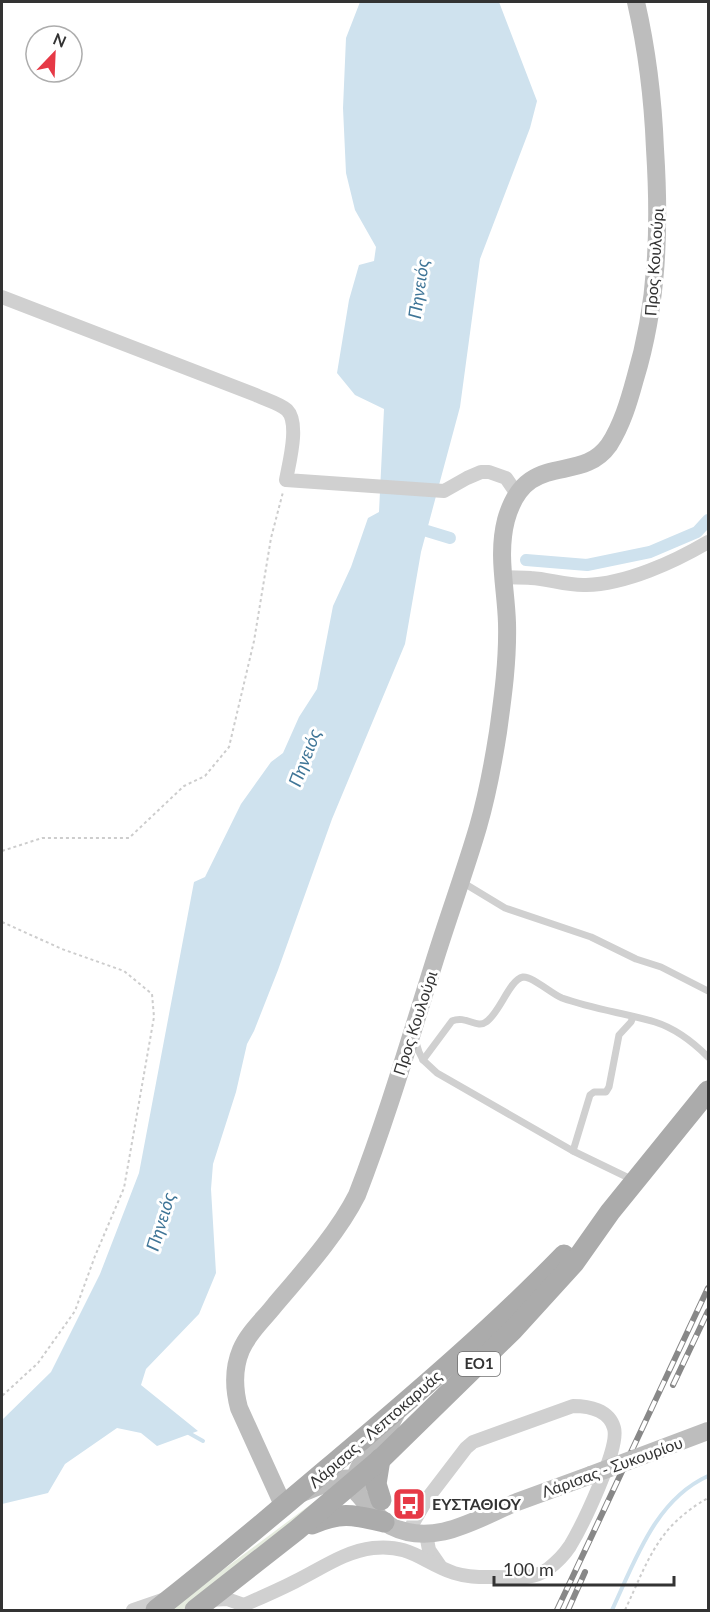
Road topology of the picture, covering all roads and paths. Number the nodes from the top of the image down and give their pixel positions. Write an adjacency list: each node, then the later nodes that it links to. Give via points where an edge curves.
1 (636, 2): 4 (street, Προς Κουλούρι, via 650,89 658,214 654,290 642,357 629,401 605,449 583,463 540,475)
2 (2, 297): 3 (street, via 286,409 293,418 293,446)
3 (286, 480): 4 (street, via 444,491 489,472 506,478); 7 (path, via 271,538 255,641 229,747 204,776 184,786 129,838 42,838)
4 (517, 494): 6 (street, Προς Κουλούρι, via 502,539)
5 (708, 542): 6 (street, via 686,556 609,582 585,585)
6 (502, 578): 8 (street, Προς Κουλούρι, via 507,623 505,687 482,814)
7 (2, 851)
8 (460, 882): 10 (lane, via 505,908 591,937); 12 (street, Προς Κουλούρι)
9 (2, 922): 19 (path, via 124,971 152,994 154,1017 124,1188 75,1311 38,1363)
10 (708, 991)
11 (633, 1017): 13 (lane, via 657,1023); 14 (lane, via 589,1008 555,996 526,977 520,978 485,1024 466,1019 452,1022); 16 (lane, via 618,1035 609,1087 606,1092 590,1095)
12 (412, 1035): 14 (lane); 26 (street, Προς Κουλούρι, via 350,1210 248,1338 237,1361 238,1408)
13 (708, 1055)
14 (423, 1060): 16 (lane, via 451,1082)
15 (708, 1090): 17 (main road, Λάρισας - Λεπτοκαρυάς / ΕΟ1)
16 (573, 1151): 17 (lane)
17 (636, 1182): 18 (main road, Λάρισας - Λεπτοκαρυάς / ΕΟ1)
18 (610, 1212): 20 (main road, Λάρισας - Λεπτοκαρυάς / ΕΟ1, via 501,1318); 22 (main road, Λάρισας - Λεπτοκαρυάς / ΕΟ1, via 542,1300)
19 (2, 1396)
20 (400, 1408): 23 (street, via 382,1438 365,1456); 26 (main road, Λάρισας - Λεπτοκαρυάς / ΕΟ1)
21 (708, 1431): 28 (street, Λάρισας - Συκουρίου, bridge, via 514,1503)
22 (380, 1459): 23 (main road, Λάρισας - Λεπτοκαρυάς / ΕΟ1); 25 (main road, via 376,1484)
23 (356, 1479): 25 (street); 26 (street, via 344,1478); 27 (street, Λάρισας - Συκουρίου, via 356,1492); 29 (main road, Λάρισας - Λεπτοκαρυάς / ΕΟ1)
24 (708, 1497): 35 (path, via 681,1515 660,1538)
25 (381, 1500): 28 (street, via 398,1518)
26 (291, 1501): 31 (main road, Λάρισας - Λεπτοκαρυάς / ΕΟ1)
27 (384, 1522): 28 (street, Λάρισας - Συκουρίου, via 402,1531); 29 (main road, via 330,1516)
28 (420, 1529): 30 (street); 30 (street, via 427,1499 473,1442 573,1406 604,1413 612,1423 614,1445 596,1492 570,1545 551,1566 539,1574 515,1578 467,1576)
29 (297, 1530): 32 (main road, Λάρισας - Λεπτοκαρυάς / ΕΟ1)
30 (441, 1568): 32 (street, via 405,1549 371,1548 345,1556 244,1605 227,1599)
31 (176, 1595): 33 (street); 34 (main road, Λάρισας - Λεπτοκαρυάς / ΕΟ1)
32 (202, 1606)
33 (133, 1611)
34 (156, 1611)
35 (625, 1611)

